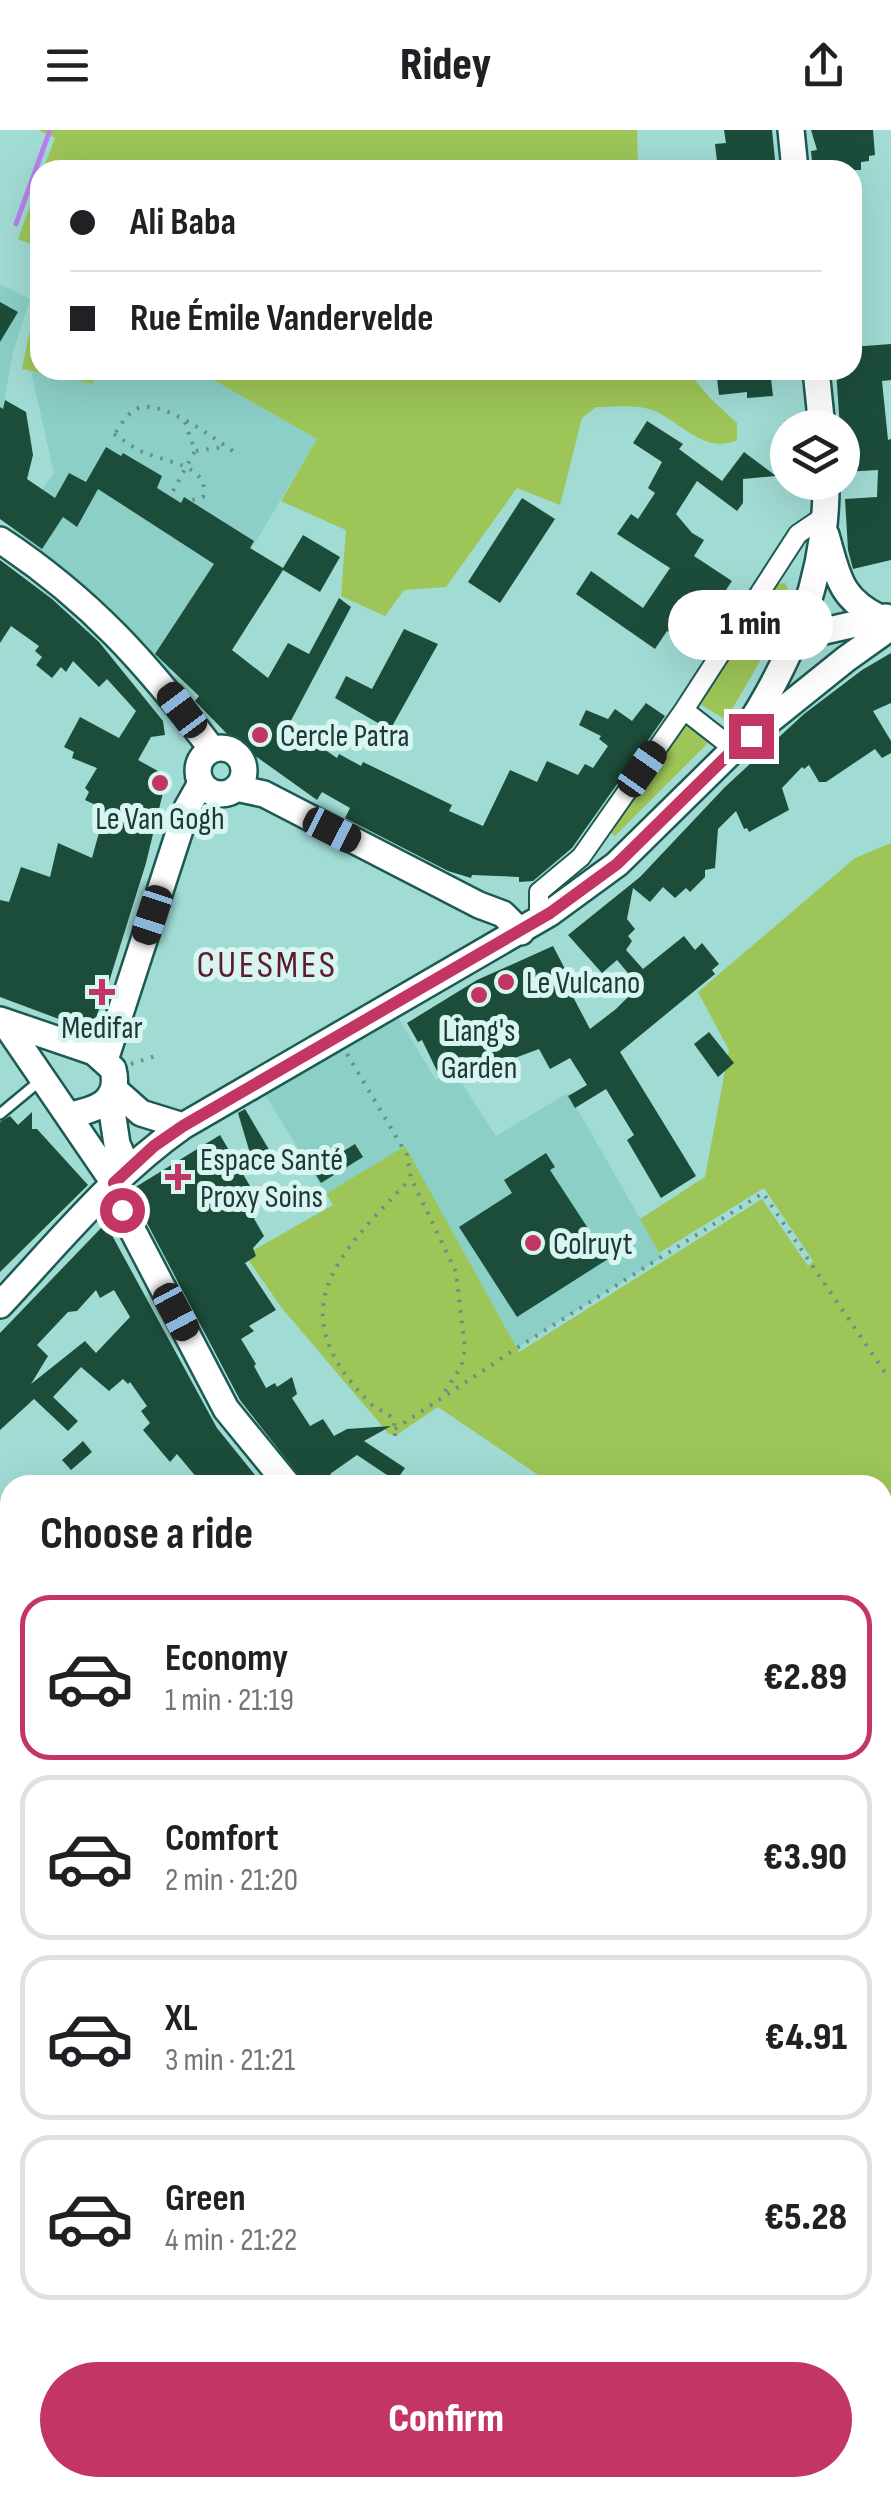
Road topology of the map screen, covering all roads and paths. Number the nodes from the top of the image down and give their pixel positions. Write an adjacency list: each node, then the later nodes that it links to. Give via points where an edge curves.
1 (791, 130): 2 (street)
2 (793, 160)
3 (817, 380): 4 (street)
4 (820, 410)
5 (185, 422): 6 (path); 7 (path); 9 (path, via 161,409 140,408 115,433 144,452)
6 (226, 446): 7 (path); 8 (path)
7 (195, 451): 9 (path)
8 (236, 452)
9 (187, 466): 10 (path); 12 (path, via 206,492)
10 (173, 491)
11 (826, 500): 13 (street)
12 (189, 501)
13 (826, 524): 15 (street, via 844,591 858,607); 16 (street); 18 (street, via 798,534)
14 (0, 540): 19 (street, via 126,642)
15 (887, 620): 16 (street); 17 (street)
16 (798, 636): 17 (street, via 822,656); 20 (street)
17 (846, 659): 20 (street)
18 (684, 710): 20 (street); 24 (street, via 580,857 538,892)
19 (212, 749): 21 (street, via 232,751 243,764); 22 (street, via 199,763)
20 (734, 749): 24 (street, via 617,864)
21 (240, 780): 22 (street, via 221,794); 23 (street)
22 (201, 783): 29 (street, via 187,808)
23 (479, 905): 24 (street); 25 (street)
24 (530, 926): 25 (street)
25 (492, 949): 27 (street)
26 (2, 1021): 29 (street); 30 (street)
27 (337, 1038): 33 (street); 35 (path, via 407,1155)
28 (158, 1055): 29 (path)
29 (106, 1074): 30 (street, via 75,1052); 32 (street, via 92,1111); 33 (street, via 141,1113); 34 (street)
30 (47, 1085): 31 (lane); 32 (street)
31 (0, 1114)
32 (70, 1115): 34 (street)
33 (183, 1126): 34 (street)
34 (121, 1176): 36 (street); 41 (street, via 122,1210 226,1409)
35 (410, 1178): 38 (path, via 456,1272 460,1296 465,1349); 39 (path, via 331,1271 322,1318 328,1345 352,1382 394,1419)
36 (0, 1305)
37 (891, 1374): 38 (path, via 763,1193)
38 (436, 1402): 39 (path)
39 (395, 1429): 40 (path)
40 (395, 1436)
41 (280, 1475)

